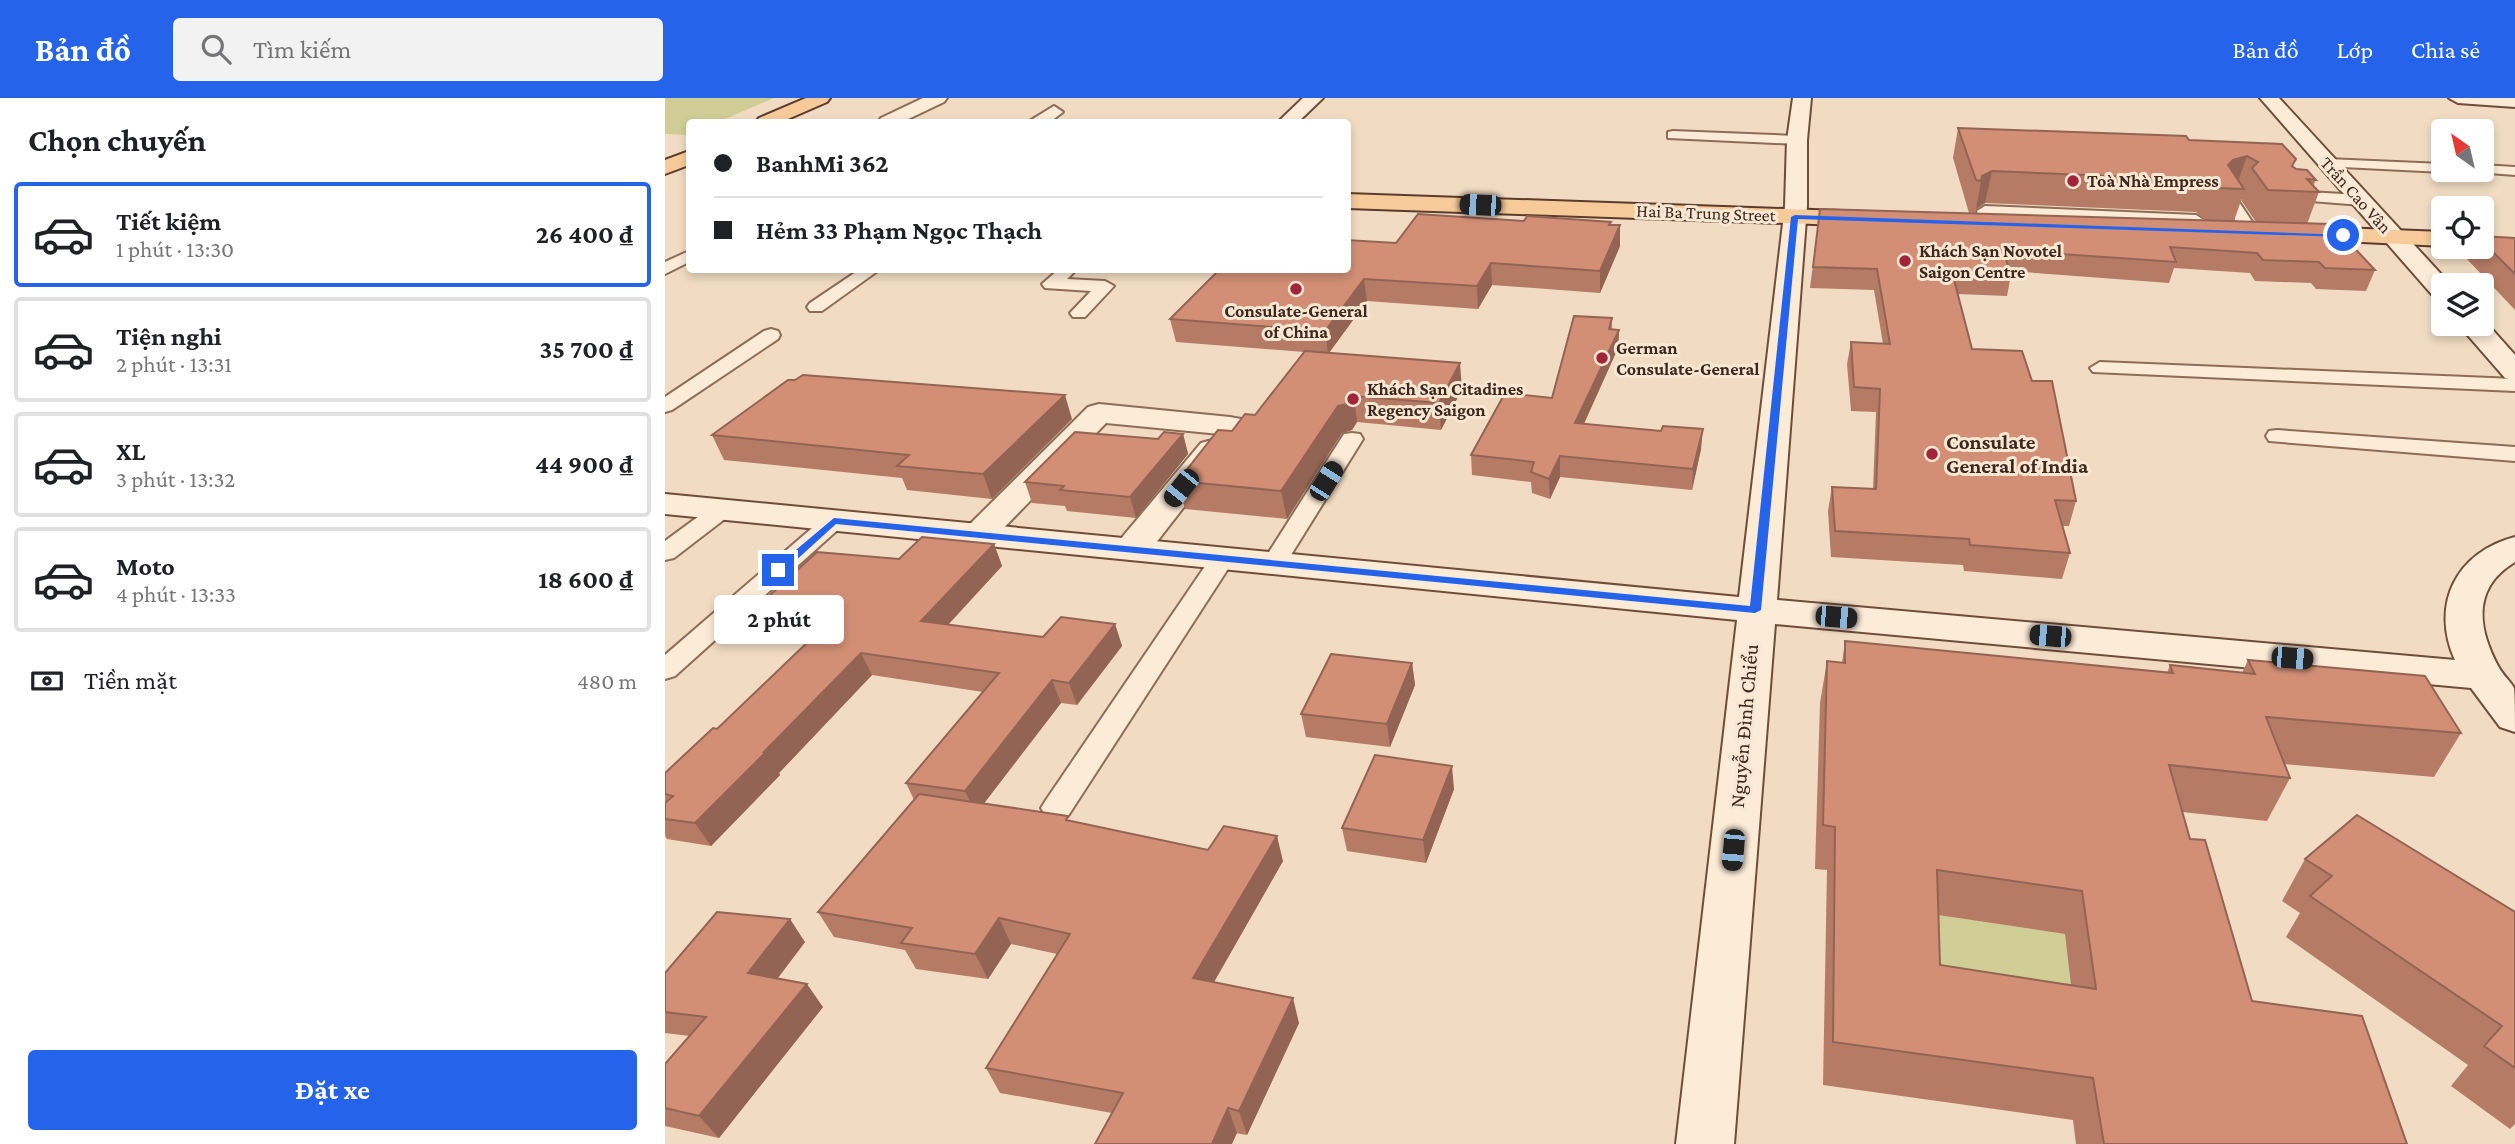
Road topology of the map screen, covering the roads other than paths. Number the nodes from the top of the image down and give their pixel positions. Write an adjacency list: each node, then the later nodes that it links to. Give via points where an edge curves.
1 (821, 98): 8 (main road)
2 (938, 98): 9 (main road)
3 (1314, 98): 10 (main road)
4 (1802, 98): 12 (main road, Nguyễn Đình Chiểu)
5 (2269, 98): 14 (main road, Trần Cao Vân)
6 (2458, 98): 7 (main road)
7 (2515, 101)
8 (774, 119)
9 (894, 119)
10 (1290, 119)
11 (1673, 135): 12 (lane)
12 (1797, 140): 23 (main road, Nguyễn Đình Chiểu)
13 (686, 161): 18 (main road)
14 (2327, 163): 15 (lane); 22 (main road, Trần Cao Vân)
15 (2431, 167)
16 (2494, 170): 17 (lane)
17 (2515, 171)
18 (672, 178)
19 (2237, 195): 26 (lane, via 2228,197)
20 (2290, 197): 22 (lane)
21 (1351, 201): 23 (main road, Hai Ba Trung Street)
22 (2361, 201): 27 (main road, Trần Cao Vân)
23 (1795, 217): 24 (main road, Hai Ba Trung Street); 54 (main road, Nguyễn Đình Chiểu)
24 (1892, 220)
25 (1961, 222): 26 (main road, via 1987,217)
26 (2251, 232): 27 (main road)
27 (2394, 237): 28 (main road); 33 (main road, Trần Cao Vân)
28 (2431, 239)
29 (686, 258): 30 (lane)
30 (665, 269)
31 (866, 273): 34 (lane)
32 (1064, 273): 35 (lane, via 1051,284 1105,286)
33 (2431, 279)
34 (816, 307)
35 (1079, 313)
36 (771, 335): 41 (lane)
37 (2483, 336): 39 (main road)
38 (2100, 368): 40 (lane)
39 (2515, 372)
40 (2515, 385)
41 (665, 406)
42 (2277, 436): 44 (lane)
43 (1352, 439): 53 (lane)
44 (2515, 454)
45 (665, 504): 46 (main road)
46 (722, 510): 47 (main road); 51 (lane)
47 (834, 521): 48 (main road); 55 (lane)
48 (978, 535): 50 (main road); 50 (main road, via 1099,413 1230,426)
49 (2515, 548): 56 (main road, via 2484,568 2465,596 2463,619 2469,646)
50 (1132, 550): 52 (main road)
51 (665, 553)
52 (1223, 558): 53 (main road); 58 (lane)
53 (1274, 563): 54 (main road)
54 (1755, 610): 56 (main road); 59 (main road, Nguyễn Đình Chiểu)
55 (665, 670)
56 (2483, 676): 57 (main road)
57 (2515, 718)
58 (1057, 808)
59 (1705, 1144)

